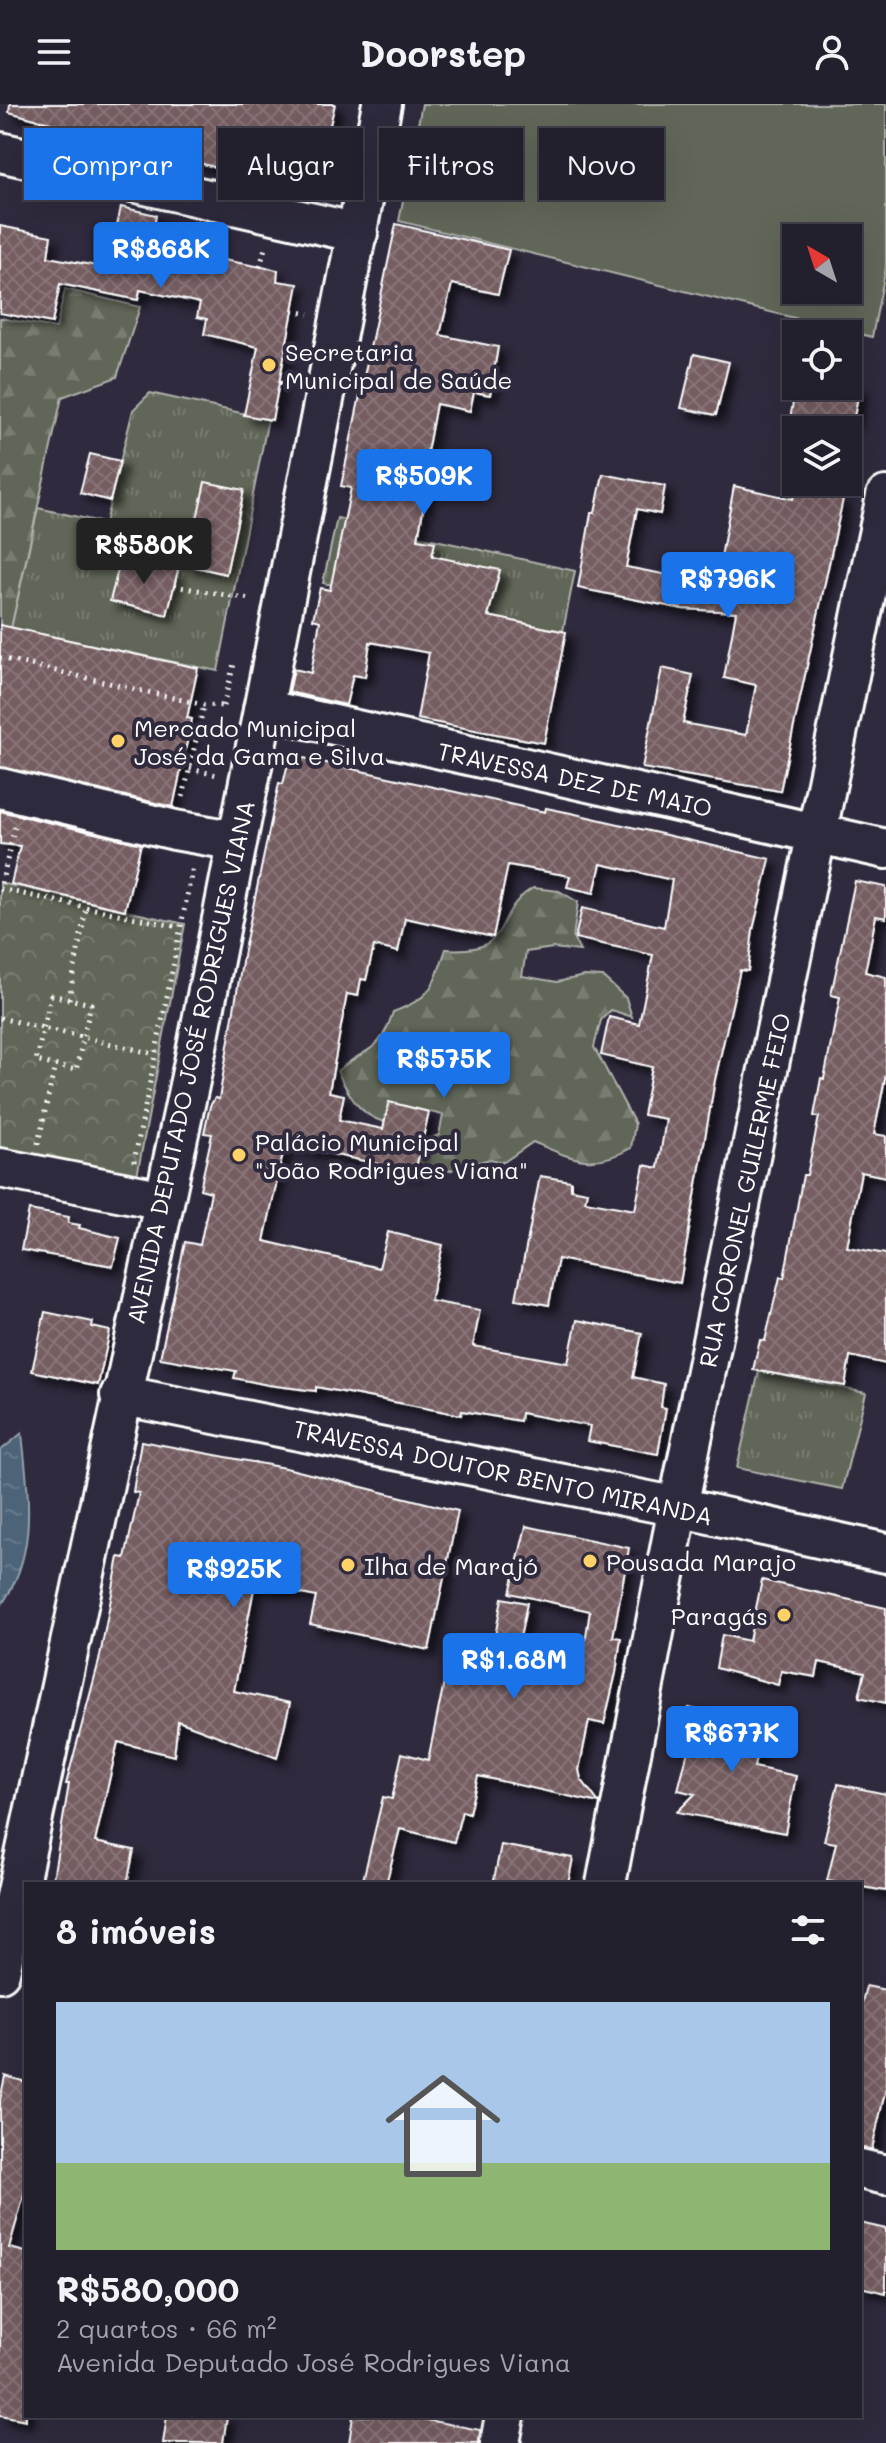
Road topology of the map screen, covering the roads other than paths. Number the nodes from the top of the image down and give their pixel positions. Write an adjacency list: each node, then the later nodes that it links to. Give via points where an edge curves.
1 (382, 104): 3 (street, AVENIDA DEPUTADO JOSÉ RODRIGUES VIANA)
2 (0, 152): 3 (street)
3 (358, 233): 5 (street, AVENIDA DEPUTADO JOSÉ RODRIGUES VIANA)
4 (886, 496): 7 (street, RUA CORONEL GUILERME FEIO)
5 (263, 709): 7 (street, TRAVESSA DEZ DE MAIO); 8 (street, AVENIDA DEPUTADO JOSÉ RODRIGUES VIANA)
6 (9, 802): 8 (street)
7 (818, 834): 9 (street, TRAVESSA DEZ DE MAIO); 13 (street, RUA CORONEL GUILERME FEIO)
8 (237, 841): 11 (street, AVENIDA DEPUTADO JOSÉ RODRIGUES VIANA)
9 (886, 849)
10 (17, 1162): 11 (street)
11 (164, 1200): 12 (street, AVENIDA DEPUTADO JOSÉ RODRIGUES VIANA)
12 (120, 1395): 13 (street, TRAVESSA DOUTOR BENTO MIRANDA); 15 (street, AVENIDA DEPUTADO JOSÉ RODRIGUES VIANA)
13 (678, 1507): 14 (street, TRAVESSA DOUTOR BENTO MIRANDA); 16 (street, RUA CORONEL GUILERME FEIO)
14 (886, 1553)
15 (26, 1882)
16 (606, 1882)
17 (24, 1892): 18 (street, AVENIDA DEPUTADO JOSÉ RODRIGUES VIANA)
18 (9, 1970)
19 (862, 2169): 20 (street)
20 (886, 2175)
21 (505, 2418): 22 (street)
22 (500, 2443)

